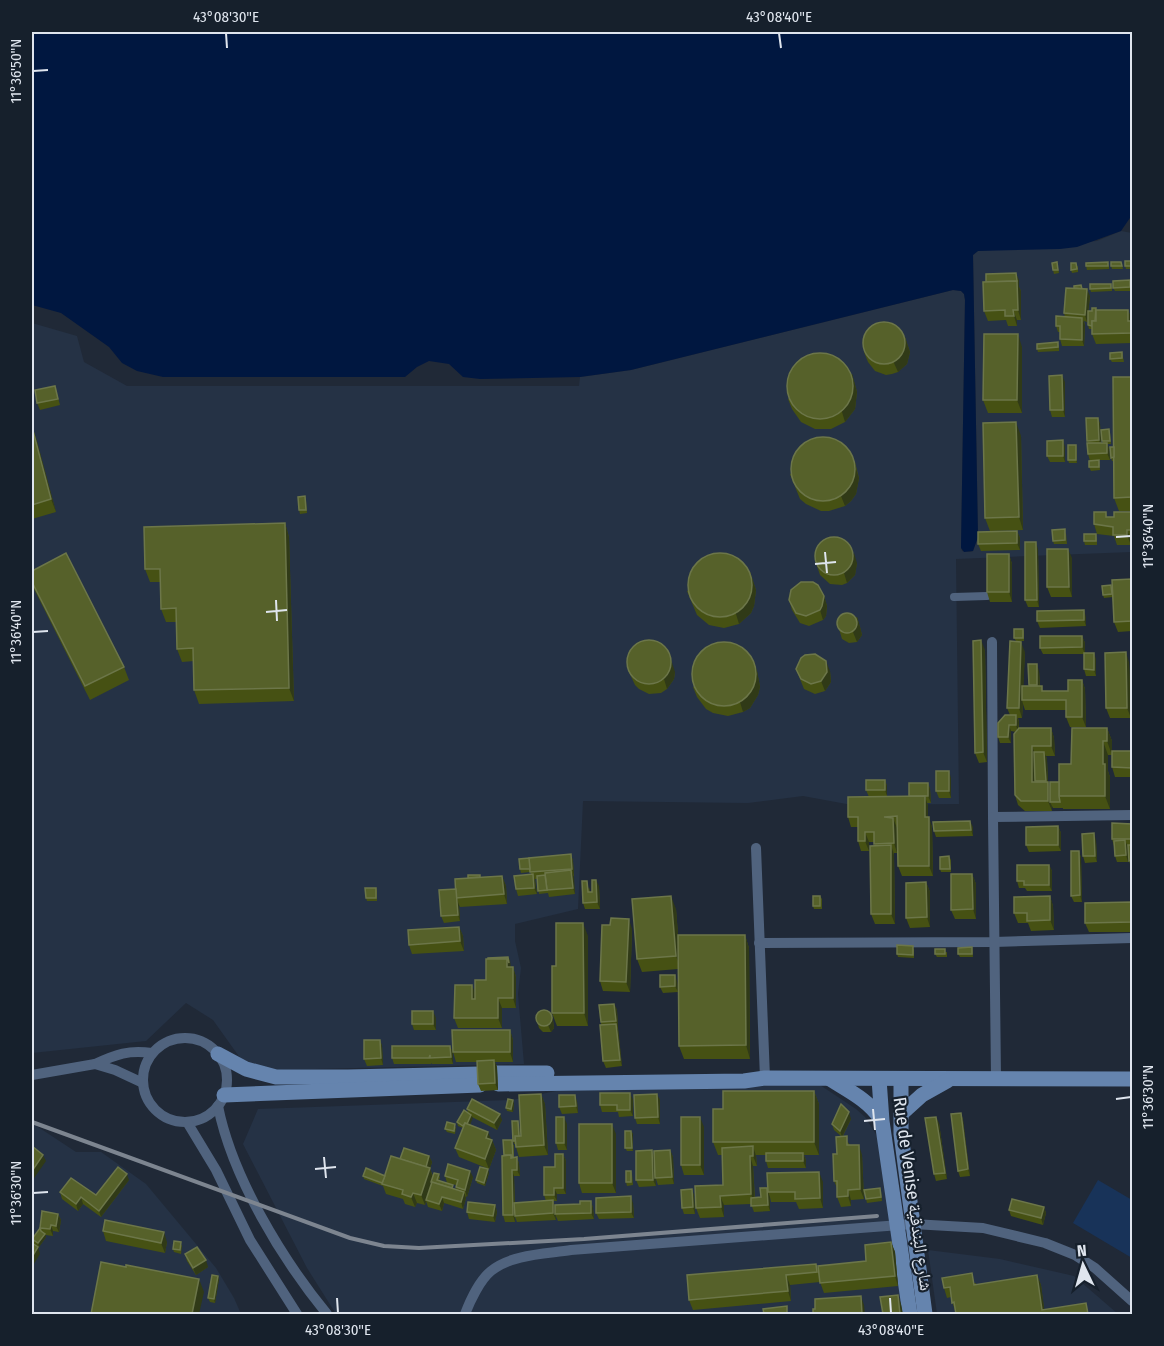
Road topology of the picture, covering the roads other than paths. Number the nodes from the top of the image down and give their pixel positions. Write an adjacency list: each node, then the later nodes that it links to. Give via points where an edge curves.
1 (987, 596): 2 (street)
2 (954, 597)
3 (992, 642): 5 (street)
4 (1132, 814): 5 (street)
5 (993, 817): 8 (street)
6 (756, 848): 9 (street)
7 (1132, 938): 8 (street)
8 (994, 942): 9 (street); 20 (street)
9 (759, 943): 14 (street)
10 (152, 1053): 11 (street, via 167,1042 185,1038 203,1042); 12 (street, via 119,1053); 22 (street)
11 (218, 1054): 23 (street, via 227,1074); 23 (main road, via 246,1069 276,1077 480,1079)
12 (95, 1064): 13 (street); 22 (street)
13 (32, 1075)
14 (763, 1078): 15 (main road); 16 (main road)
15 (830, 1078): 17 (main road); 25 (main road, via 864,1100)
16 (497, 1079)
17 (879, 1079): 18 (main road); 25 (main road, Rue de Venise شارع البندقية)
18 (901, 1079): 19 (main road); 24 (main road, Rue de Venise شارع البندقية)
19 (950, 1079): 20 (main road); 24 (main road, via 922,1095)
20 (996, 1079): 21 (main road)
21 (1132, 1079)
22 (143, 1083): 26 (street, via 156,1111 172,1120)
23 (221, 1101): 26 (street, via 209,1114); 30 (street, via 232,1150 254,1202 310,1294)
24 (901, 1114): 27 (main road, Rue de Venise شارع البندقية)
25 (882, 1121): 27 (main road, Rue de Venise شارع البندقية)
26 (187, 1122): 29 (street, via 250,1240)
27 (906, 1225): 28 (street, via 983,1228 1045,1243 1095,1268); 31 (street, via 522,1257 489,1272); 32 (main road, Rue de Venise شارع البندقية); 33 (main road, Rue de Venise شارع البندقية)
28 (1132, 1301)
29 (297, 1314)
30 (327, 1314)
31 (465, 1314)
32 (910, 1314)
33 (925, 1314)

